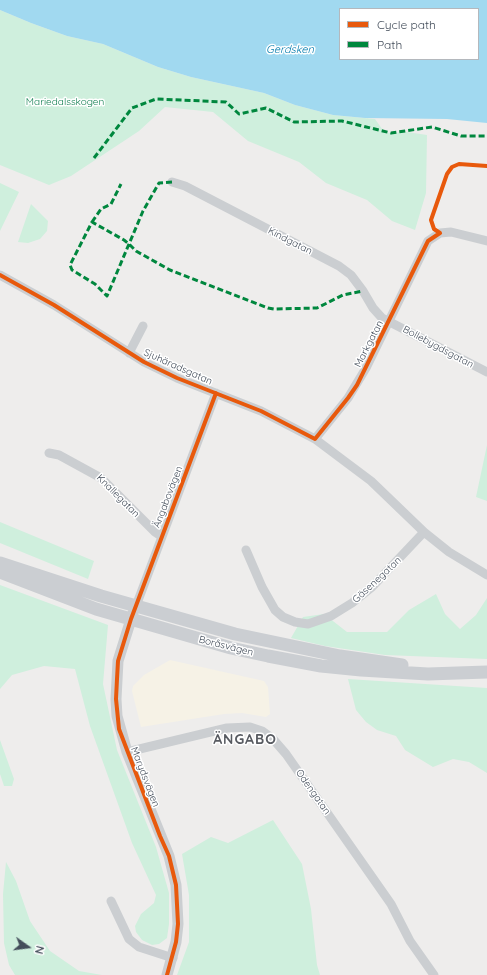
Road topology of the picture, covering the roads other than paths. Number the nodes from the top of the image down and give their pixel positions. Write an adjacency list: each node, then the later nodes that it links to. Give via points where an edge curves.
1 (172, 182): 4 (street, Kindgatan, via 185,186 339,266 359,285 373,308)
2 (487, 241): 4 (street, Markgatan, via 451,232 440,233 428,242)
3 (0, 275): 6 (street, Sjuhäradsgatan)
4 (389, 322): 7 (street, Bollebygdsgatan); 9 (street, Markgatan, via 348,398)
5 (143, 326): 6 (street)
6 (129, 352): 8 (street, Sjuhäradsgatan, via 157,368)
7 (487, 372)
8 (216, 393): 9 (street, Sjuhäradsgatan, via 261,411); 12 (street, Ängabovägen)
9 (315, 439): 11 (street, Sjuhäradsgatan, via 372,481)
10 (49, 453): 12 (street, Knallegatan, via 59,455 101,478)
11 (424, 532): 13 (street, Gäsenegatan, via 372,587 352,603 331,616 308,624 283,617 275,610); 16 (street, Sjuhäradsgatan, via 449,552)
12 (161, 536): 17 (street, Ängabovägen)
13 (246, 550)
14 (0, 563): 17 (main road, Boråsvägen)
15 (0, 572): 18 (main road, Boråsvägen)
16 (487, 575)
17 (136, 606): 18 (street, Marydsvägen); 19 (main road, Boråsvägen, via 193,623 297,648)
18 (131, 620): 19 (main road, Boråsvägen, via 231,648 321,666 428,674); 21 (street, Marydsvägen, via 118,661 116,692 120,729)
19 (462, 672): 20 (main road, Boråsvägen)
20 (487, 672)
21 (127, 752): 23 (street, Marydsvägen, via 169,856 176,885 178,924); 25 (street, Odengatan, via 227,728 262,731 273,739 291,760 391,904 410,941)
22 (112, 901): 23 (street, via 129,939 139,947)
23 (173, 958): 24 (street, Marydsvägen)
24 (167, 975)
25 (434, 975)

